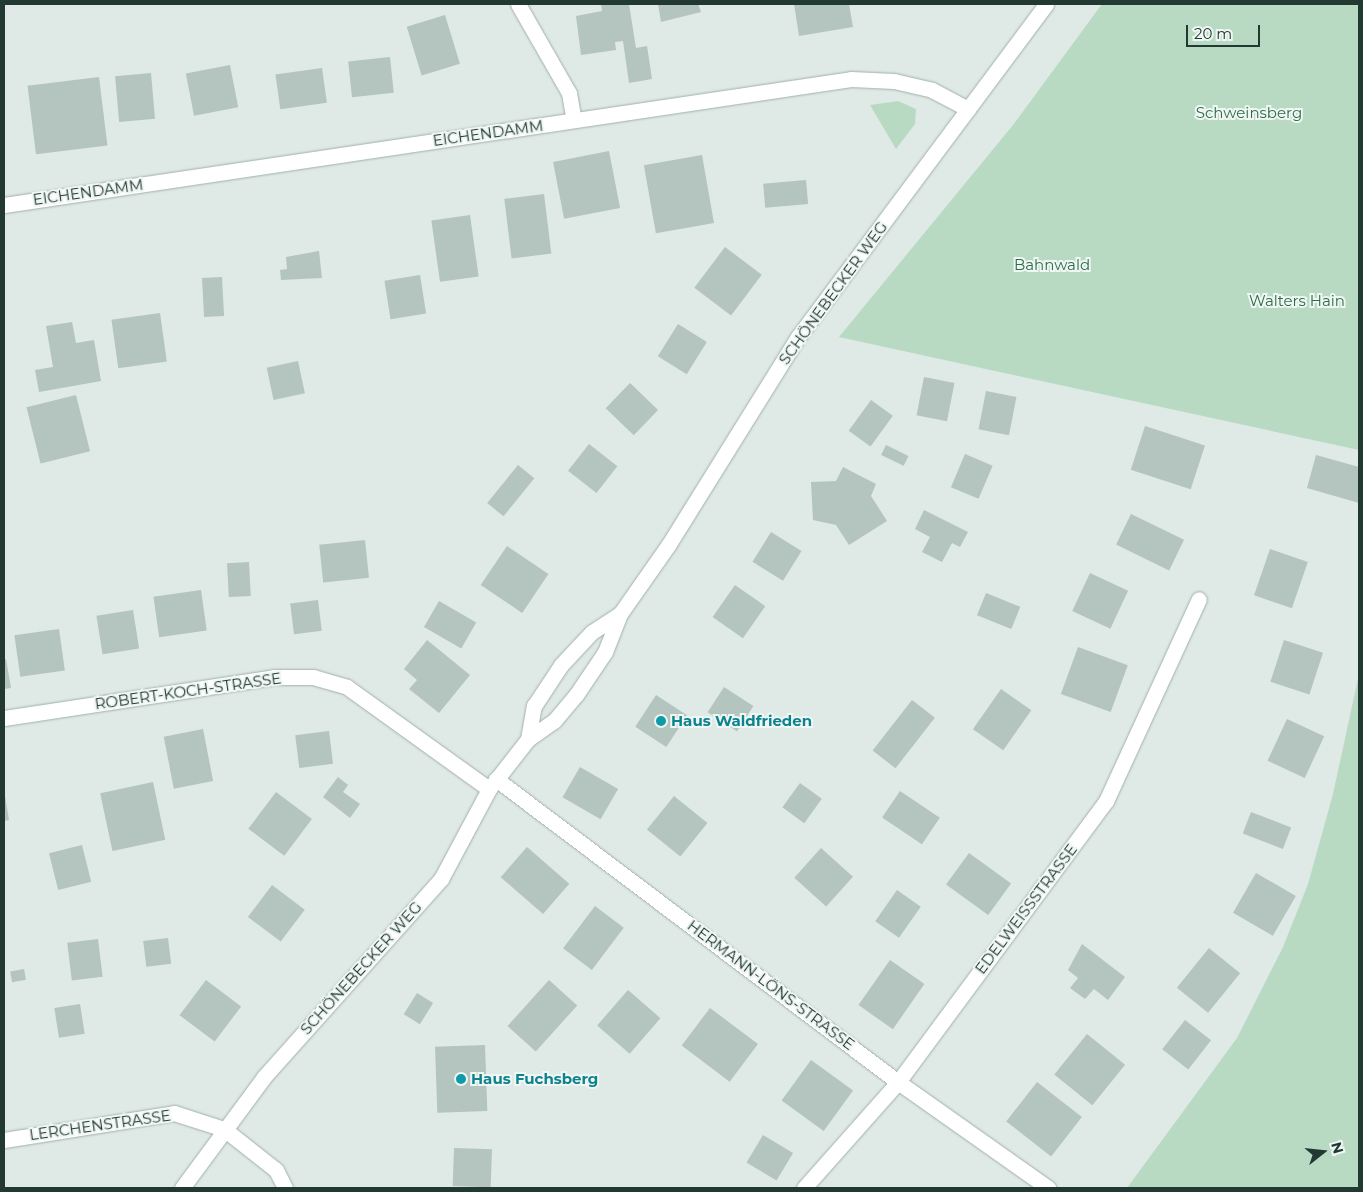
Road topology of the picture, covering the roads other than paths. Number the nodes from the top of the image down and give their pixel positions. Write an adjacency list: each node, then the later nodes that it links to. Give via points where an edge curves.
1 (518, 4): 4 (street, via 569,93)
2 (1046, 5): 3 (street, SCHÖNEBECKER WEG)
3 (968, 109): 4 (street, EICHENDAMM, via 932,90 894,80 851,79); 7 (street, SCHÖNEBECKER WEG, via 798,337 669,544)
4 (574, 120): 5 (street, EICHENDAMM)
5 (4, 205)
6 (1199, 599): 11 (street, EDELWEISSSTRASSE, via 1106,801)
7 (620, 614): 9 (street, SCHÖNEBECKER WEG, via 605,652 576,695 554,721); 9 (street, SCHÖNEBECKER WEG, via 592,632 561,665 534,706)
8 (4, 718): 10 (street, ROBERT-KOCH-STRASSE, via 274,677 313,677 347,687)
9 (528, 739): 10 (street, SCHÖNEBECKER WEG)
10 (493, 784): 11 (street, HERMANN-LÖNS-STRASSE); 12 (street, SCHÖNEBECKER WEG, via 441,879 264,1077)
11 (898, 1082): 16 (street, EDELWEISSSTRASSE); 17 (street, HERMANN-LÖNS-STRASSE)
12 (224, 1129): 13 (street, LERCHENSTRASSE, via 174,1113); 14 (street, SCHÖNEBECKER WEG); 15 (street, via 276,1170)
13 (4, 1140)
14 (182, 1188)
15 (285, 1188)
16 (804, 1188)
17 (1048, 1188)

